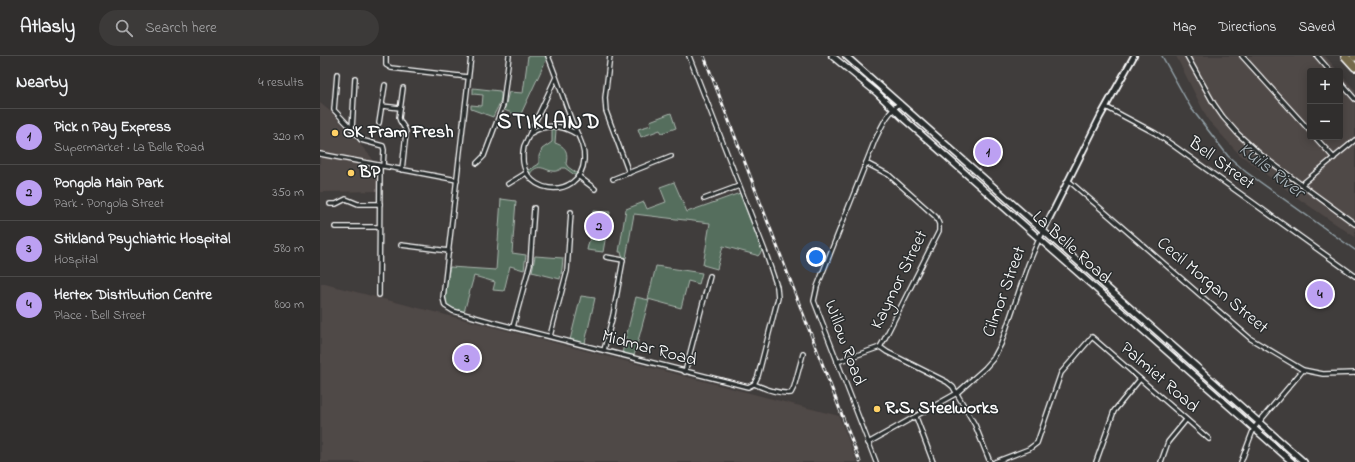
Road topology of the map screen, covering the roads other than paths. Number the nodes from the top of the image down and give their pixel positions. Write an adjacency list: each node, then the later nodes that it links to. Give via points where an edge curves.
1 (386, 56): 19 (street, via 388,67)
2 (471, 56): 19 (street, Midmar Road)
3 (509, 56): 39 (street, via 502,109 484,156)
4 (548, 56): 17 (street)
5 (610, 56): 44 (street, via 605,109)
6 (689, 56): 50 (street)
7 (834, 56): 28 (main road, La Belle Road)
8 (846, 56): 24 (main road, La Belle Road)
9 (1134, 56): 26 (street, Cilmor Street)
10 (1187, 56): 51 (street, via 1223,117 1261,155)
11 (1242, 56): 30 (street)
12 (1317, 56): 15 (street)
13 (1345, 56): 14 (highway)
14 (1355, 67)
15 (1327, 68)
16 (337, 74): 31 (street, via 334,110)
17 (556, 77): 32 (street); 33 (street)
18 (355, 78): 31 (street)
19 (468, 78): 47 (street, Midmar Road)
20 (385, 85): 25 (street)
21 (1343, 85): 23 (street)
22 (403, 88): 27 (street)
23 (1355, 99)
24 (900, 103): 28 (street, Willow Road); 61 (main road, La Belle Road)
25 (382, 106): 27 (street); 29 (street)
26 (1106, 107): 48 (street, Cilmor Street); 67 (street, Bell Street, via 1155,133)
27 (400, 108): 42 (street, via 399,120 406,130)
28 (893, 108): 40 (street, Willow Road, via 883,122); 62 (main road, La Belle Road)
29 (379, 123)
30 (1307, 128)
31 (352, 129): 41 (street, via 361,140 383,146)
32 (530, 133): 33 (street, via 544,127 558,126); 43 (street, via 522,155)
33 (578, 136): 45 (street, via 584,159)
34 (1318, 140): 38 (street)
35 (1355, 140): 38 (street)
36 (320, 154): 41 (street)
37 (670, 156): 44 (street)
38 (1334, 158): 51 (street)
39 (477, 163)
40 (866, 163): 71 (street, Kaymor Street, via 889,175 936,217 940,227); 74 (street, Willow Road, via 814,297 814,305)
41 (381, 166): 42 (street); 55 (street)
42 (402, 170): 47 (street)
43 (526, 173): 45 (street, via 540,186 554,188 568,184); 49 (street)
44 (629, 173): 46 (street)
45 (578, 176): 52 (street)
46 (613, 179)
47 (457, 180): 64 (street, Midmar Road)
48 (1069, 181): 61 (street, Cilmor Street); 75 (street, Cecil Morgan Street, via 1246,336)
49 (508, 184)
50 (739, 186): 53 (street); 79 (street, via 778,287 777,304)
51 (1301, 186): 58 (street)
52 (595, 189)
53 (704, 199)
54 (330, 204): 55 (street, via 346,199 360,204)
55 (380, 204): 60 (street)
56 (534, 208): 69 (street, via 530,264)
57 (571, 212): 70 (street, via 567,271)
58 (1355, 224)
59 (335, 227): 60 (street)
60 (380, 227): 68 (street)
61 (1043, 231): 62 (street, Cilmor Street); 83 (main road, La Belle Road)
62 (1039, 239): 80 (street, Cilmor Street, via 998,352 985,368); 84 (main road, La Belle Road)
63 (401, 245): 64 (street)
64 (449, 251): 69 (street, Midmar Road, via 443,298 445,306 452,311)
65 (606, 257): 72 (street, via 622,260)
66 (710, 276): 76 (street)
67 (1355, 276)
68 (379, 295)
69 (513, 327): 70 (street, Midmar Road)
70 (550, 336): 72 (street, Midmar Road)
71 (880, 347): 74 (street); 80 (street, via 949,383)
72 (604, 350): 76 (street, Midmar Road)
73 (803, 354): 79 (street, Midmar Road, via 791,392 784,393)
74 (837, 362): 86 (street, Willow Road)
75 (1303, 370): 77 (street, Cecil Morgan Street, via 1323,374); 83 (street)
76 (685, 372): 79 (street, Midmar Road, via 746,387)
77 (1355, 373)
78 (1140, 380): 82 (street, Palmiet Road); 90 (street, Palmiet Road, via 1092,337 1061,373 1037,443 1029,449); 91 (street, via 1114,411)
79 (754, 384)
80 (957, 393): 81 (street, Cilmor Street); 89 (street, via 975,425)
81 (916, 417): 86 (street, Cilmor Street); 88 (street)
82 (1186, 420): 85 (street, Palmiet Road); 92 (street, via 1168,442)
83 (1260, 422): 84 (street); 95 (main road, La Belle Road)
84 (1254, 428): 93 (street); 94 (main road, La Belle Road)
85 (1208, 439)
86 (868, 443): 87 (street, Willow Road)
87 (876, 462)
88 (933, 462)
89 (990, 462)
90 (995, 462)
91 (1096, 462)
92 (1161, 462)
93 (1241, 462)
94 (1292, 462)
95 (1304, 462)

